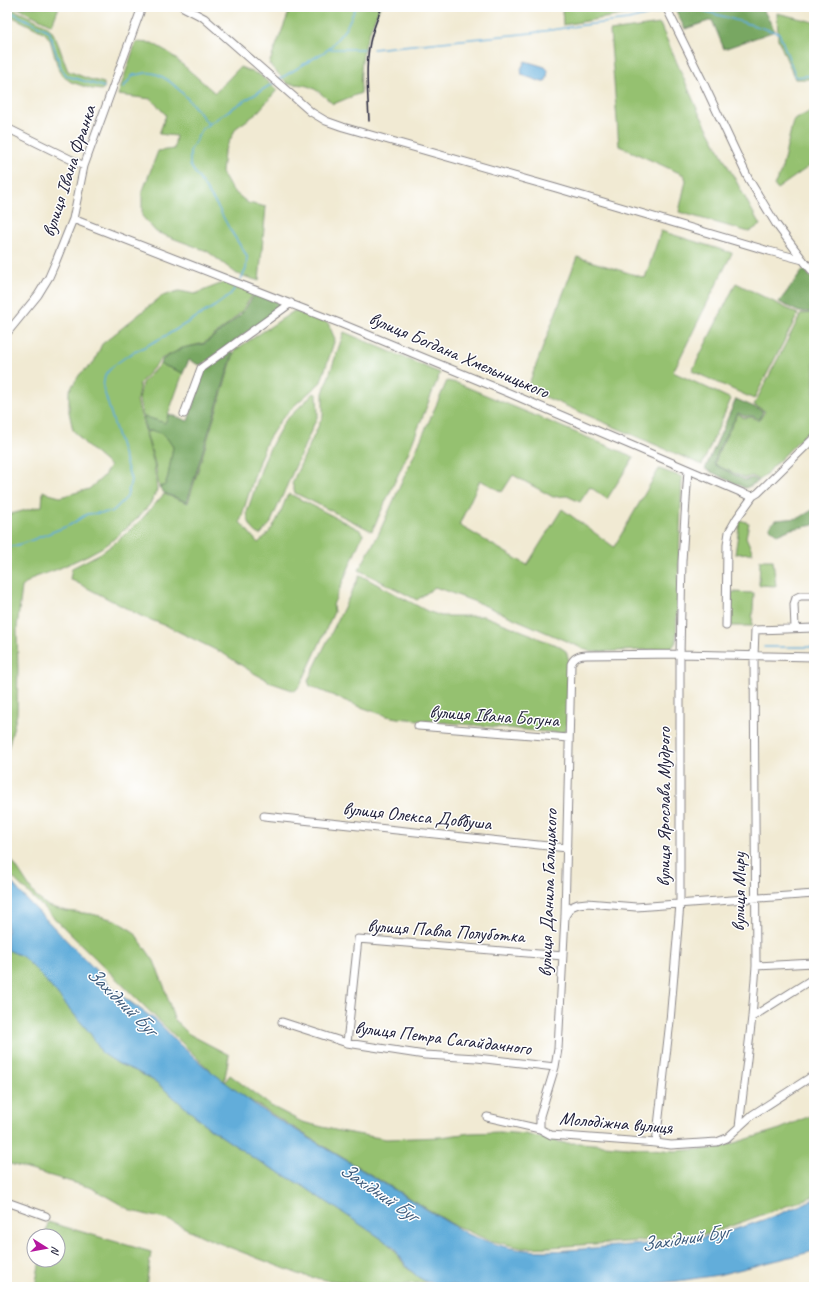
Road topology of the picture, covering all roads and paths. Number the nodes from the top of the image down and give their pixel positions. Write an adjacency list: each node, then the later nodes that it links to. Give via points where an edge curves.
1 (142, 7): 5 (street, вулиця Івана Франка)
2 (183, 7): 7 (street, via 204,18 311,112 326,121)
3 (666, 7): 7 (street, via 748,178 776,224)
4 (7, 128): 5 (street)
5 (84, 166): 6 (street, вулиця Івана Франка)
6 (73, 219): 9 (street, вулиця Богдана Хмельницького); 10 (street, вулиця Івана Франка, via 49,277)
7 (803, 260): 8 (street)
8 (814, 273)
9 (291, 303): 11 (street, via 201,368); 13 (street, вулиця Богдана Хмельницького)
10 (7, 333)
11 (184, 414)
12 (814, 438): 14 (street)
13 (688, 470): 14 (street, вулиця Богдана Хмельницького); 19 (street, вулиця Ярослава Мудрого, via 682,561)
14 (753, 496): 16 (street, via 729,532)
15 (814, 596): 17 (street, via 796,598)
16 (726, 626)
17 (795, 628): 18 (street); 20 (street, вулиця Миру, via 755,630)
18 (814, 628)
19 (680, 654): 20 (street); 23 (street, вулиця Данила Галицького, via 581,655 573,659); 28 (street, вулиця Ярослава Мудрого)
20 (754, 656): 21 (street); 27 (street, вулиця Миру)
21 (814, 657)
22 (418, 726): 23 (street, вулиця Івана Богуна)
23 (569, 738): 25 (street, вулиця Данила Галицького)
24 (264, 816): 25 (street, вулиця Олекса Довбуша)
25 (567, 848): 29 (street, вулиця Данила Галицького)
26 (814, 894): 27 (street)
27 (756, 898): 28 (street); 32 (street, вулиця Миру)
28 (680, 904): 29 (street, via 636,907 587,903 571,907); 42 (street, вулиця Ярослава Мудрого)
29 (565, 916): 30 (street, вулиця Данила Галицького)
30 (562, 956): 36 (street, вулиця Павла Полуботка, via 358,939); 37 (street, вулиця Данила Галицького)
31 (814, 963): 32 (street)
32 (756, 966): 34 (street, вулиця Миру)
33 (814, 978): 34 (street)
34 (752, 1017): 40 (street, вулиця Миру)
35 (282, 1022): 36 (street, вулиця Петра Сагайдачного)
36 (346, 1043): 37 (street, вулиця Петра Сагайдачного, via 425,1055)
37 (555, 1067): 41 (street, вулиця Данила Галицького, via 540,1116)
38 (814, 1075): 40 (street, Молодіжна вулиця)
39 (488, 1117): 41 (street, Молодіжна вулиця)
40 (738, 1127): 42 (street, Молодіжна вулиця, via 727,1138 717,1142 670,1145)
41 (540, 1129): 42 (street, Молодіжна вулиця, via 551,1135)
42 (656, 1143)
43 (7, 1202): 44 (street)
44 (46, 1216)

